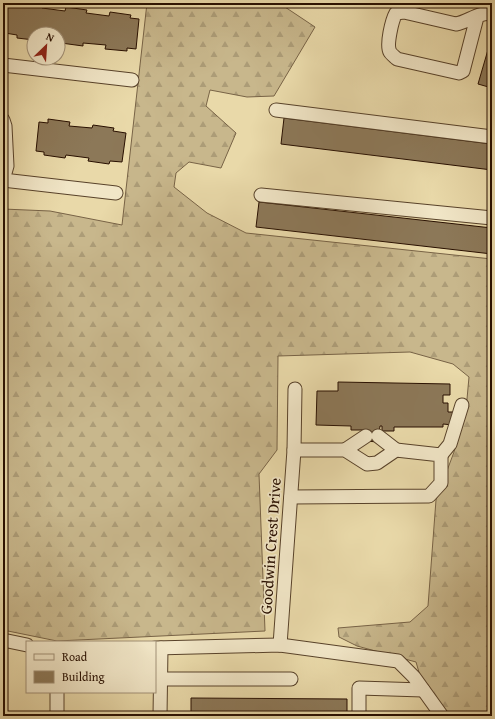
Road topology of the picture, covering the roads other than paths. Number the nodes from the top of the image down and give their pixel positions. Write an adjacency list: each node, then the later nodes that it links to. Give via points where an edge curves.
1 (492, 14): 2 (street)
2 (477, 16): 2 (street, via 456,24 404,12 396,14 388,47 397,59 460,73 464,71)
3 (3, 65): 4 (street)
4 (132, 80)
5 (276, 110): 7 (street)
6 (3, 120): 8 (street, via 7,166)
7 (492, 137)
8 (3, 180): 9 (street)
9 (116, 193)
10 (261, 195): 11 (street)
11 (492, 218)
12 (295, 389): 14 (street, Goodwin Crest Drive)
13 (462, 405): 17 (street, via 450,444)
14 (294, 450): 15 (street); 18 (street, Goodwin Crest Drive)
15 (345, 450): 16 (street, via 372,436); 16 (street, via 366,464 377,463)
16 (396, 450): 17 (street)
17 (441, 455): 18 (street, via 441,483 429,496)
18 (290, 497): 21 (street, Goodwin Crest Drive)
19 (3, 640): 20 (street)
20 (26, 644)
21 (280, 645): 22 (street); 25 (street, via 398,661)
22 (158, 648): 23 (street)
23 (160, 679): 24 (street); 28 (street)
24 (291, 679)
25 (423, 690): 29 (street, via 359,688); 30 (street)
26 (57, 693): 27 (street)
27 (57, 716)
28 (160, 716)
29 (359, 716)
30 (442, 716)

